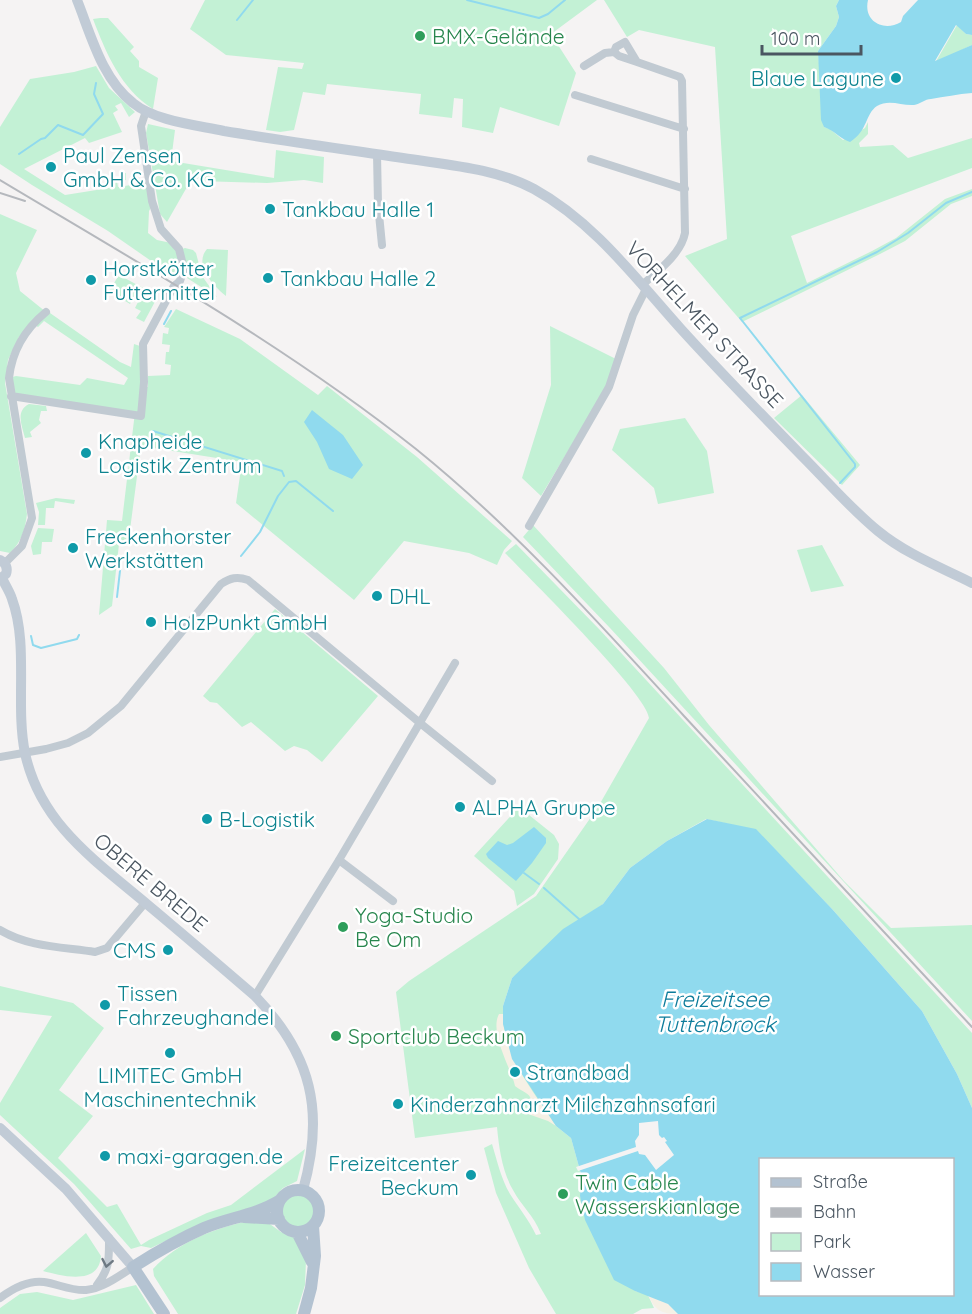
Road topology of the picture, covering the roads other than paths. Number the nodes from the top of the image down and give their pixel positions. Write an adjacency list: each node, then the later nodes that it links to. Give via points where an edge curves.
1 (77, 0): 6 (street, VORHELMER STRASSE, via 106,69 133,103)
2 (614, 52): 3 (street); 3 (street, via 625,42); 4 (street)
3 (637, 62): 7 (street, via 680,77)
4 (584, 66)
5 (574, 95): 7 (street)
6 (146, 111): 8 (street, VORHELMER STRASSE, via 180,123); 14 (street, via 141,126 152,201 161,229 179,249 184,269 143,344 141,416)
7 (684, 129): 10 (street)
8 (378, 154): 11 (street); 12 (street, VORHELMER STRASSE, via 467,167 532,188 580,220)
9 (591, 159): 10 (street)
10 (685, 189): 12 (street, via 683,240)
11 (382, 245)
12 (644, 287): 15 (street, via 609,387); 18 (street, VORHELMER STRASSE, via 771,424 878,531 905,550)
13 (46, 312): 14 (street, via 33,323 16,349 9,378)
14 (11, 396): 16 (street, via 32,518 22,546)
15 (529, 526)
16 (2, 562): 17 (street, via 7,572)
17 (1, 579): 21 (street, OBERE BREDE, via 12,599 18,629)
18 (972, 583)
19 (455, 663): 20 (street)
20 (420, 723): 21 (street, via 248,580 234,577 221,584 121,706 88,733 68,743); 23 (street); 24 (street)
21 (25, 753): 22 (street); 26 (street, OBERE BREDE, via 44,801 66,833)
22 (0, 757)
23 (492, 781)
24 (339, 860): 25 (street); 28 (street)
25 (393, 901)
26 (145, 903): 27 (street, via 101,951 29,943); 28 (street, OBERE BREDE)
27 (0, 930)
28 (255, 996): 30 (street, OBERE BREDE, via 287,1033 309,1087 313,1104 312,1157)
29 (0, 1128): 36 (street, via 66,1189)
30 (303, 1190): 31 (main road, via 292,1190); 34 (main road, via 319,1206 319,1217)
31 (279, 1201): 32 (main road); 33 (main road)
32 (243, 1216): 33 (main road); 38 (main road, via 204,1228)
33 (279, 1219): 35 (main road, via 286,1228)
34 (313, 1226): 35 (main road); 37 (main road)
35 (297, 1232): 37 (main road)
36 (109, 1237): 38 (street); 39 (street, one-way to 39, via 109,1263)
37 (314, 1266): 42 (main road)
38 (133, 1267): 39 (street); 41 (main road)
39 (96, 1287): 40 (street, via 68,1289 35,1282)
40 (0, 1298)
41 (164, 1314)
42 (304, 1314)

